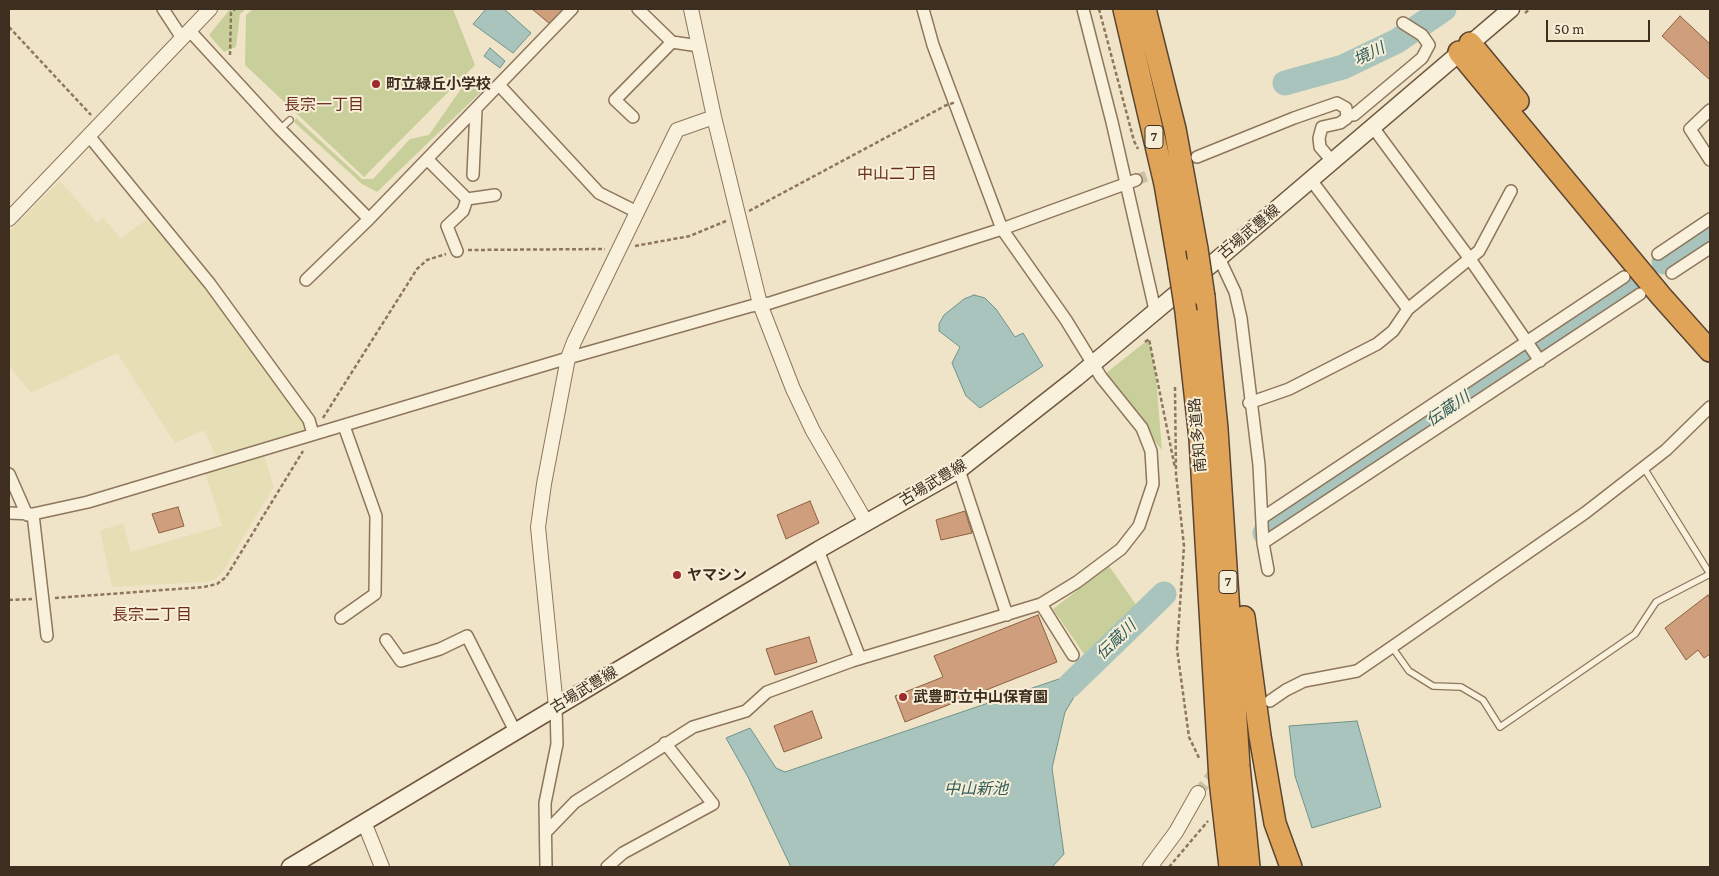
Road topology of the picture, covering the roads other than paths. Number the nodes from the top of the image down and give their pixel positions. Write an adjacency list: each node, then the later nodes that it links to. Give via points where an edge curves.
1 (164, 9): 12 (street)
2 (210, 9): 12 (street)
3 (572, 9): 16 (street)
4 (638, 9): 13 (street)
5 (691, 9): 14 (street)
6 (923, 9): 40 (street, via 933,45)
7 (1083, 9): 32 (street)
8 (1124, 9): 77 (highway, 南知多道路 / 7, bridge, via 1165,184 1186,312 1200,439)
9 (1145, 9): 63 (highway, 南知多道路 / 7, bridge, via 1175,129 1197,250)
10 (1511, 9): 15 (main road, 古場武豊線)
11 (1404, 23): 19 (street, via 1422,35 1429,45 1422,58 1354,115)
12 (186, 34): 24 (street); 25 (street)
13 (672, 42): 14 (street); 20 (street, via 615,100)
14 (699, 46): 21 (street)
15 (1464, 48): 23 (main road, 古場武豊線); 53 (highway); 55 (highway, via 1661,296)
16 (500, 86): 17 (street); 36 (street, via 599,193)
17 (476, 110): 27 (street); 30 (street)
18 (1710, 110): 28 (street, via 1690,129)
19 (1348, 115): 26 (street, via 1342,104 1331,104); 29 (street, via 1340,123 1322,127 1320,131 1320,147)
20 (633, 117)
21 (714, 117): 36 (street, via 677,130); 50 (street)
22 (290, 120): 24 (lane)
23 (1372, 126): 29 (main road, 古場武豊線); 45 (street)
24 (280, 129): 38 (street)
25 (89, 136): 37 (street); 62 (street, via 210,284 309,420)
26 (1197, 157)
27 (428, 160): 35 (street); 38 (street)
28 (1710, 160)
29 (1332, 162): 31 (main road, 古場武豊線)
30 (473, 174)
31 (1311, 180): 44 (main road, 古場武豊線); 51 (street)
32 (1131, 182): 40 (street); 52 (street)
33 (1511, 191): 45 (street, via 1480,250)
34 (496, 196): 35 (street)
35 (466, 199): 42 (street, via 463,211 447,226)
36 (637, 212): 56 (street)
37 (9, 219)
38 (369, 219): 48 (street)
39 (1710, 220): 43 (street)
40 (1002, 229): 50 (street); 58 (street, via 1066,320)
41 (1710, 248): 46 (street)
42 (458, 252)
43 (1658, 254)
44 (1219, 258): 52 (main road, 古場武豊線); 59 (street, via 1235,292 1241,318)
45 (1470, 258): 51 (street); 54 (street)
46 (1672, 273)
47 (1624, 277): 54 (street)
48 (306, 280)
49 (1640, 294): 57 (street)
50 (760, 304): 56 (street); 70 (street, via 813,431)
51 (1408, 309): 59 (street, via 1393,331 1377,344 1289,389)
52 (1155, 310): 58 (main road, 古場武豊線)
53 (1710, 331)
54 (1527, 342): 57 (street); 69 (street)
55 (1710, 351)
56 (568, 358): 61 (street); 84 (street, via 538,527)
57 (1540, 361): 71 (street)
58 (1092, 364): 65 (main road, 古場武豊線); 74 (street, via 1142,428 1151,451 1153,484 1138,526 1121,549)
59 (1249, 403): 69 (street)
60 (1710, 407): 64 (street)
61 (344, 426): 62 (street); 76 (street, via 376,516 376,536 375,594)
62 (313, 434): 68 (street, via 88,502)
63 (1220, 466): 97 (highway, 南知多道路 / 7, via 1239,766); 98 (highway, via 1275,823)
64 (1644, 468): 80 (street, via 1585,513); 80 (lane, via 1710,574 1656,602 1636,634 1500,727 1483,700 1461,687 1433,686 1409,671)
65 (959, 470): 70 (main road, 古場武豊線); 75 (street)
66 (9, 474): 68 (street)
67 (9, 512): 68 (street)
68 (30, 514): 78 (street)
69 (1262, 519): 71 (street)
70 (866, 522): 72 (main road, 古場武豊線)
71 (1263, 542): 73 (street)
72 (818, 550): 82 (street); 84 (main road, 古場武豊線)
73 (1268, 570)
74 (1041, 604): 75 (street); 81 (street)
75 (1007, 615): 82 (street)
76 (341, 618)
77 (1210, 621): 95 (highway, via 1204,680); 96 (highway, 南知多道路 / 7, via 1220,780)
78 (47, 636)
79 (386, 640): 85 (street, via 401,661 440,649 466,636)
80 (1392, 647): 83 (street, via 1357,671 1304,681)
81 (1073, 655)
82 (860, 658): 86 (street, via 767,692 746,711 693,727)
83 (1270, 701)
84 (556, 707): 85 (main road, 古場武豊線); 89 (street, via 556,744 545,803)
85 (515, 731): 88 (main road, 古場武豊線)
86 (665, 743): 89 (street, via 575,802); 93 (street, via 713,804 623,853)
87 (1198, 793): 94 (street, via 1176,832)
88 (364, 822): 90 (main road, 古場武豊線); 91 (street)
89 (547, 831): 92 (street)
90 (290, 867)
91 (382, 867)
92 (546, 867)
93 (607, 867)
94 (1150, 867)
95 (1217, 867)
96 (1230, 867)
97 (1249, 867)
98 (1291, 867)

